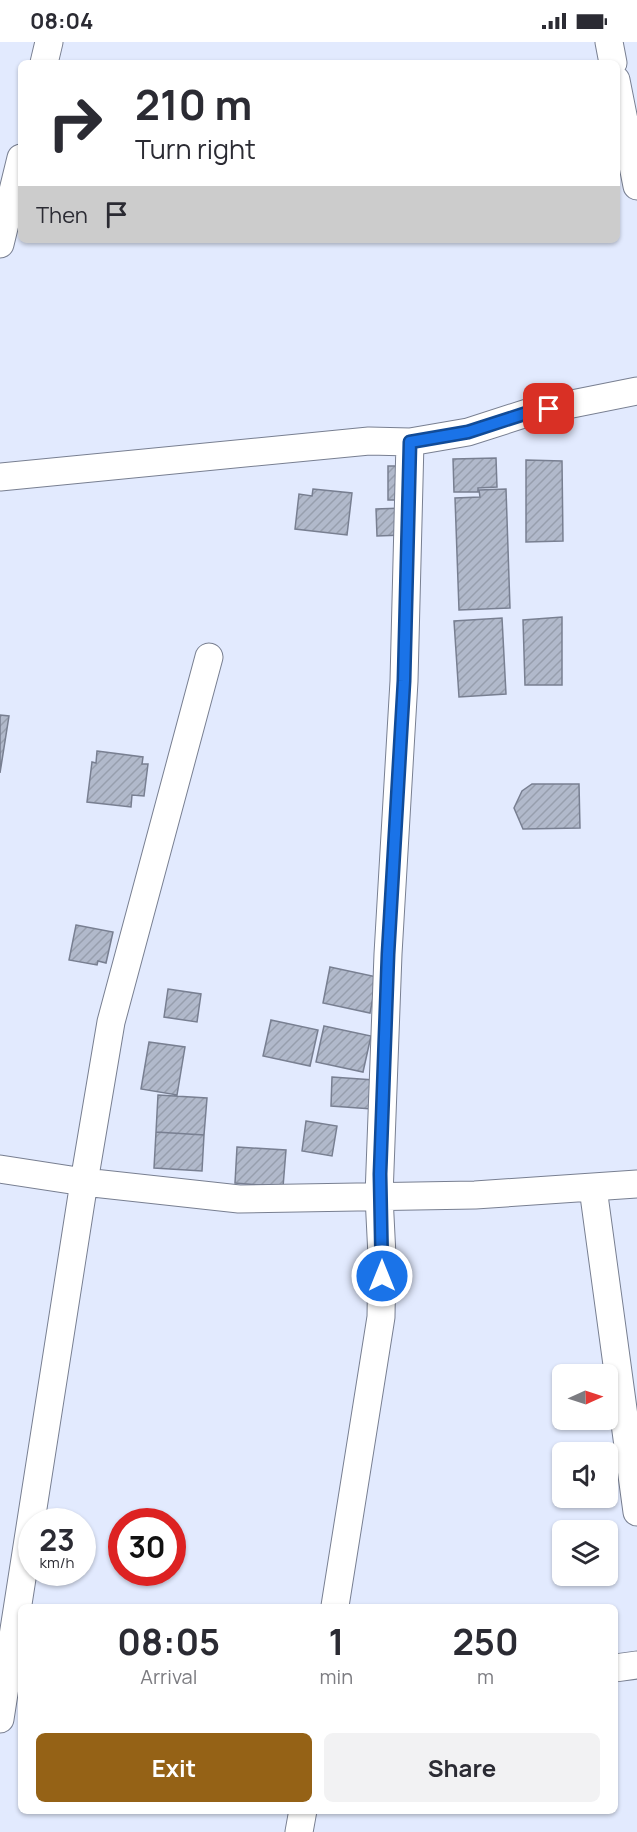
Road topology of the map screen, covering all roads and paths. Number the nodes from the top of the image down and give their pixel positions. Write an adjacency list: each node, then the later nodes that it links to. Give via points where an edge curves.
1 (49, 42): 3 (street)
2 (609, 42): 4 (street)
3 (45, 60)
4 (612, 60)
5 (620, 100): 7 (street)
6 (18, 170): 8 (street)
7 (637, 186)
8 (0, 244)
9 (637, 392): 10 (street, via 527,413 468,432)
10 (410, 442): 11 (street, via 369,441); 17 (street, via 404,681)
11 (0, 477)
12 (209, 657): 14 (street, via 111,1022)
13 (0, 1169): 14 (street)
14 (84, 1182): 17 (street, via 239,1199); 19 (street)
15 (637, 1184): 16 (street)
16 (593, 1188): 17 (street); 18 (street)
17 (379, 1196): 20 (street, via 381,1317)
18 (637, 1512)
19 (21, 1604)
20 (335, 1604)
21 (18, 1623): 24 (street)
22 (637, 1665): 23 (street)
23 (618, 1668)
24 (6, 1703)
25 (302, 1814): 26 (street)
26 (299, 1832)

